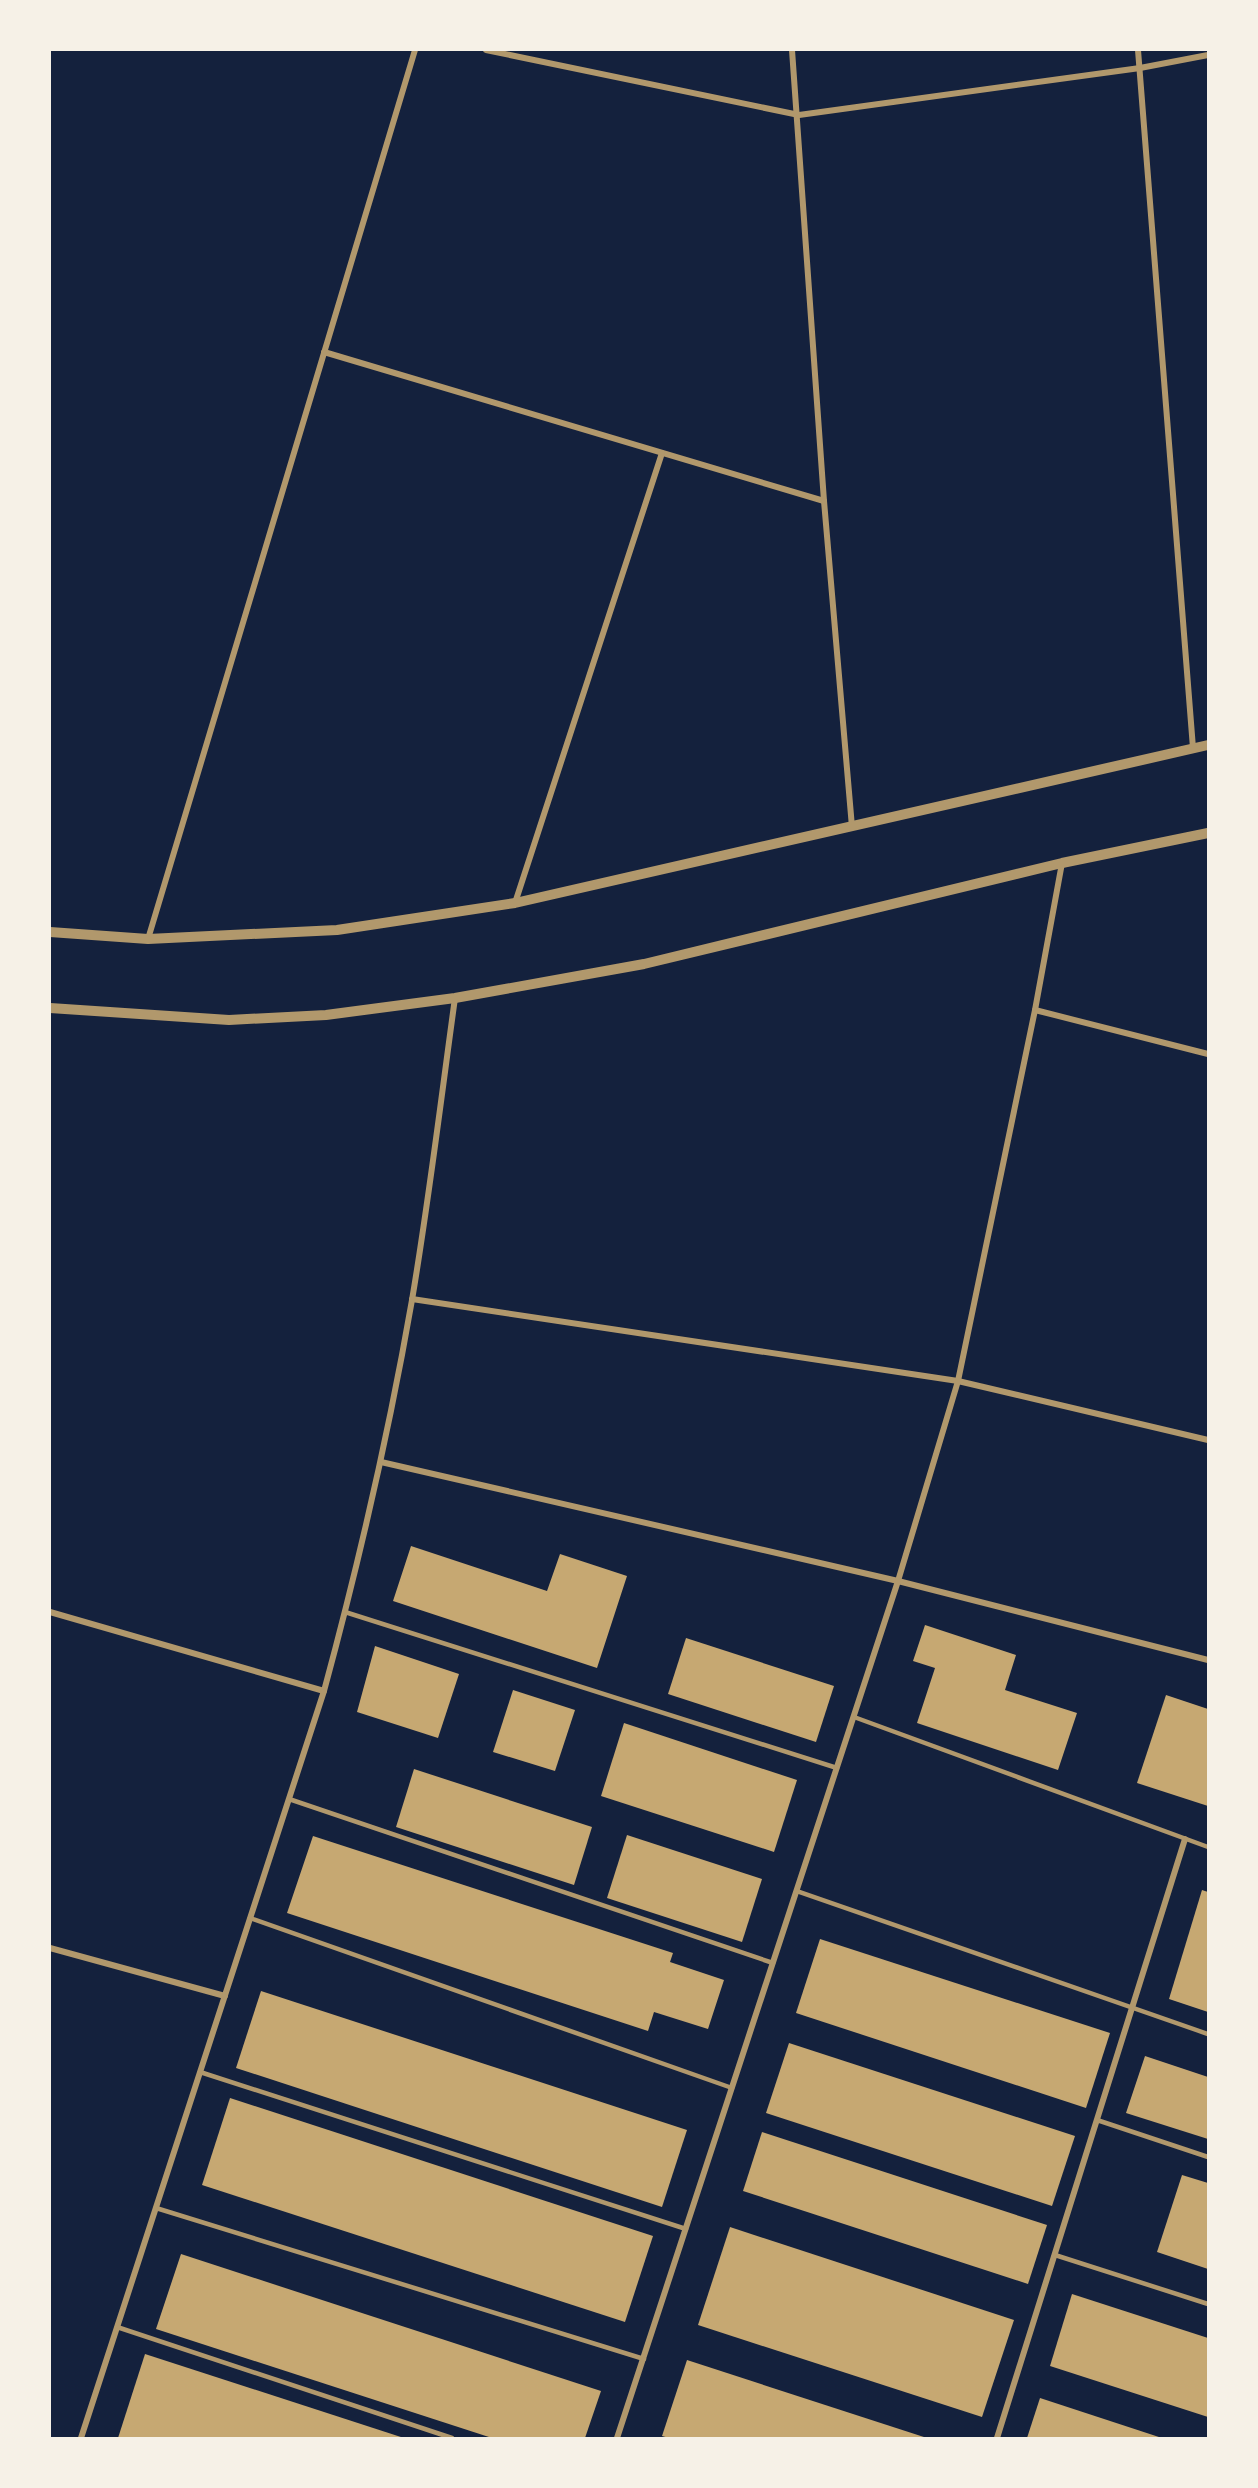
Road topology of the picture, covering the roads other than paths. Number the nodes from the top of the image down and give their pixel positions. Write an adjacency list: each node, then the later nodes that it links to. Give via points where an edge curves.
1 (415, 50): 8 (street)
2 (486, 50): 7 (street)
3 (792, 50): 7 (street)
4 (1138, 50): 6 (street)
5 (1209, 55): 6 (street)
6 (1140, 68): 7 (street); 12 (street)
7 (799, 115): 10 (street)
8 (324, 352): 9 (street); 18 (street)
9 (662, 453): 10 (street); 16 (street)
10 (824, 501): 13 (street)
11 (1209, 745): 12 (street)
12 (1193, 748): 13 (street)
13 (852, 828): 16 (street)
14 (1209, 833): 15 (street)
15 (1062, 863): 19 (street, via 644,964); 21 (street)
16 (515, 903): 18 (street, via 337,930)
17 (50, 932): 18 (street)
18 (148, 939)
19 (455, 998): 20 (street, via 326,1015 230,1020); 23 (street)
20 (50, 1008)
21 (1035, 1010): 22 (street); 24 (street)
22 (1209, 1054)
23 (412, 1299): 24 (street); 26 (street)
24 (958, 1381): 25 (street); 27 (street)
25 (1209, 1440)
26 (381, 1462): 27 (street); 29 (street)
27 (898, 1581): 30 (street); 32 (street)
28 (50, 1612): 31 (street)
29 (345, 1612): 31 (street); 33 (lane)
30 (1209, 1660)
31 (324, 1691): 34 (street)
32 (854, 1717): 33 (street); 35 (lane)
33 (837, 1768): 37 (street)
34 (289, 1799): 38 (street); 40 (lane)
35 (1185, 1839): 36 (lane); 42 (street)
36 (1209, 1847)
37 (797, 1891): 40 (street); 42 (lane)
38 (250, 1918): 41 (street); 45 (lane)
39 (50, 1948): 41 (street)
40 (773, 1963): 45 (street)
41 (225, 1996): 44 (street)
42 (1132, 2008): 43 (lane); 46 (street)
43 (1209, 2034)
44 (200, 2072): 48 (street); 49 (lane)
45 (732, 2088): 49 (street)
46 (1097, 2120): 47 (lane); 50 (street)
47 (1209, 2157)
48 (156, 2208): 52 (street); 53 (lane)
49 (686, 2229): 53 (street)
50 (1055, 2255): 51 (lane); 57 (street)
51 (1209, 2304)
52 (117, 2327): 54 (street); 55 (lane)
53 (644, 2360): 56 (street)
54 (81, 2439)
55 (452, 2439)
56 (617, 2439)
57 (997, 2439)

